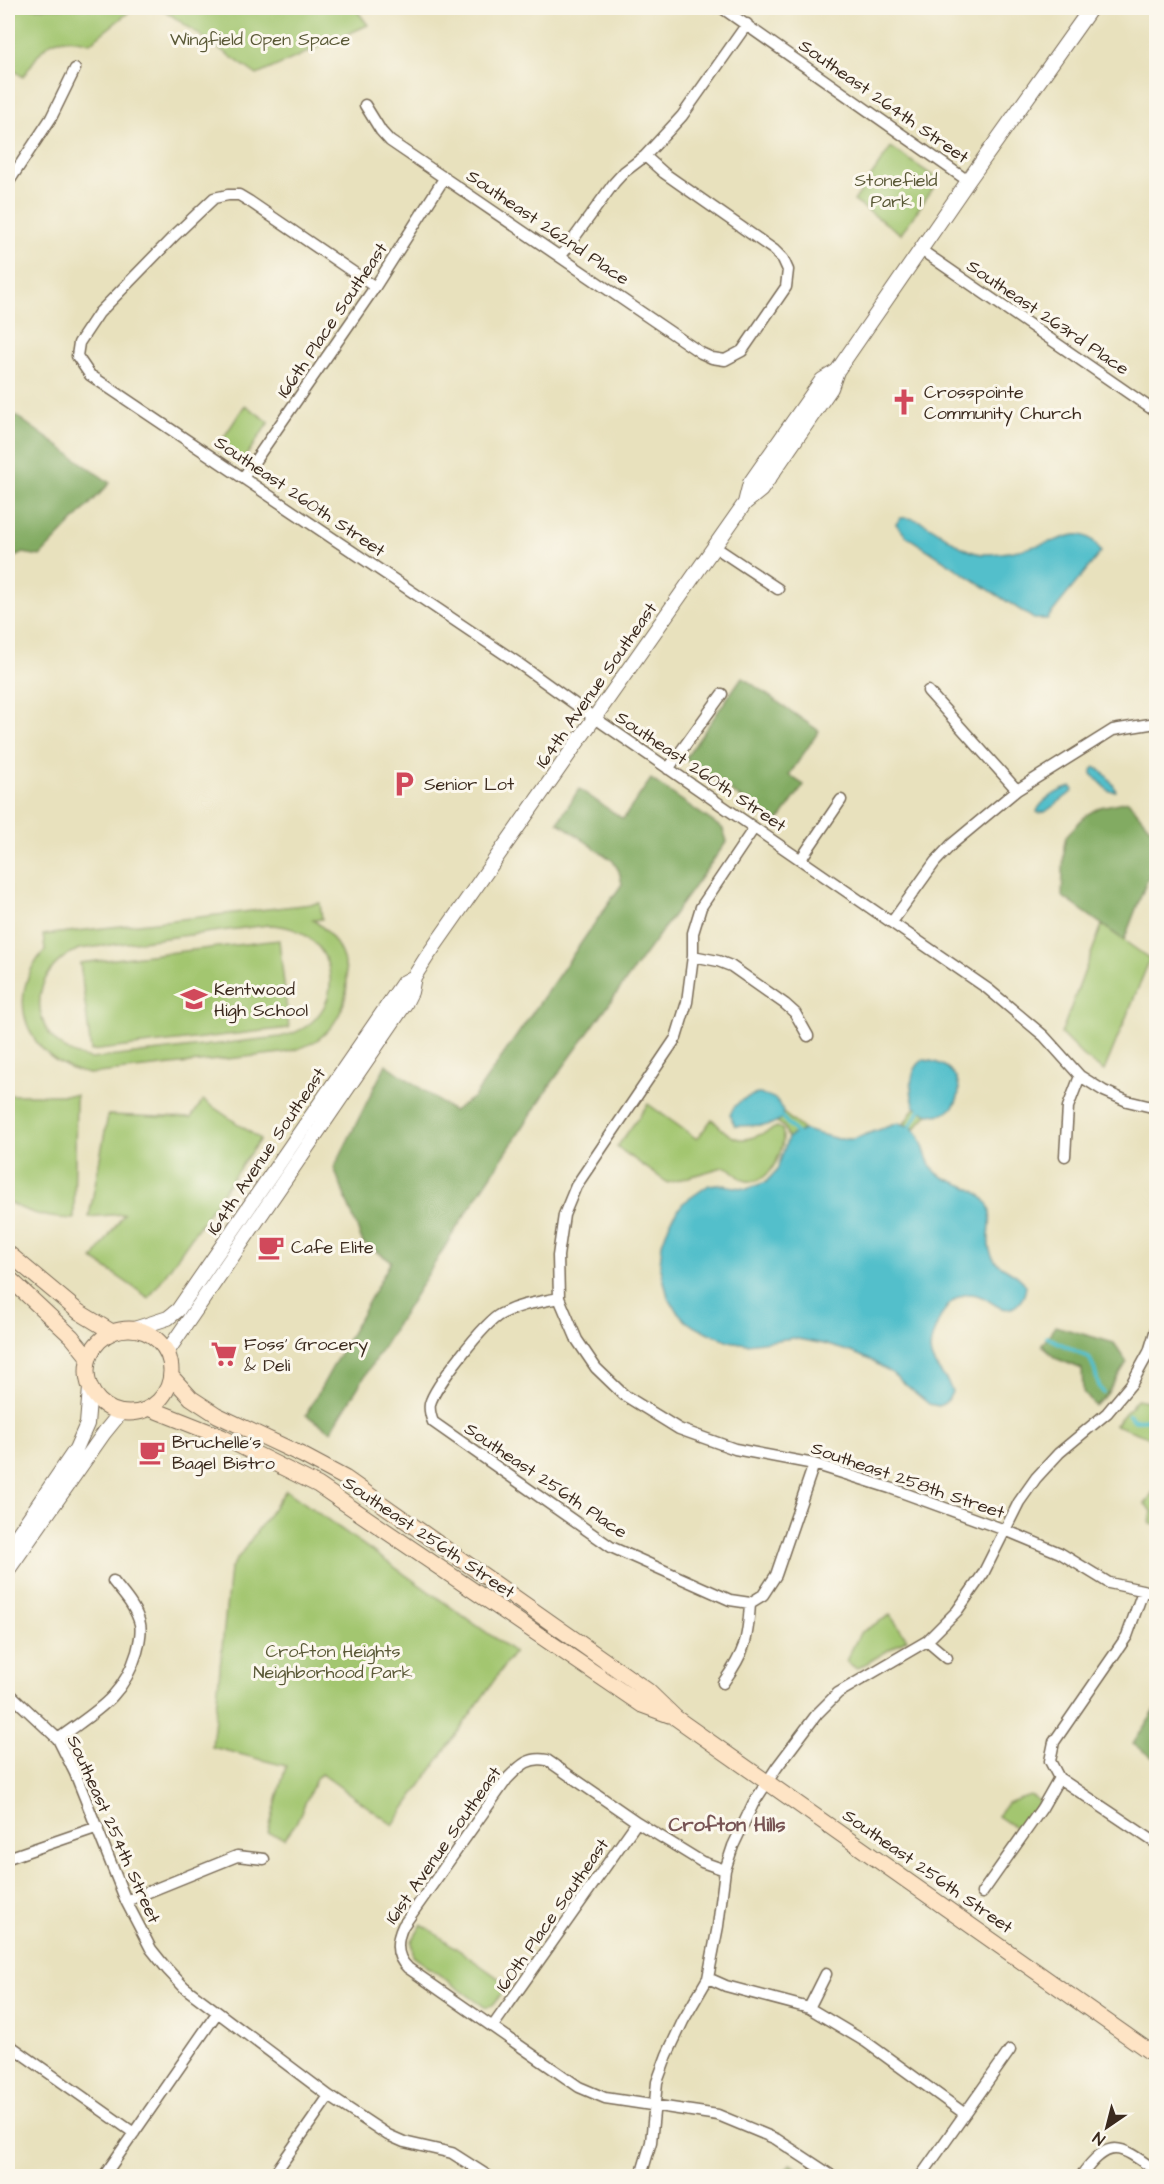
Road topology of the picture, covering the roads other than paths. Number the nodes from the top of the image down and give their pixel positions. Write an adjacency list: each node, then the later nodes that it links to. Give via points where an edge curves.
1 (722, 8): 3 (street, Southeast 264th Street)
2 (1091, 8): 8 (street, 164th Avenue Southeast)
3 (747, 24): 6 (street, via 682,116); 8 (street, Southeast 264th Street)
4 (75, 69): 9 (street, via 51,118)
5 (365, 105): 7 (street, Southeast 262nd Place, via 390,141)
6 (645, 156): 11 (street, via 614,183); 11 (street, Southeast 262nd Place, via 783,259 788,270 786,287 742,351 725,360 701,353)
7 (445, 177): 11 (street, Southeast 262nd Place); 12 (street, 166th Place Southeast)
8 (968, 181): 10 (street, 164th Avenue Southeast)
9 (8, 182)
10 (921, 250): 13 (street, Southeast 263rd Place); 15 (street, 164th Avenue Southeast, via 761,490 746,503)
11 (561, 256)
12 (375, 287): 14 (street, 166th Place Southeast); 14 (street, Southeast 260th Street, via 249,201 239,195 228,195 214,198 99,313 79,343 77,356 90,375)
13 (1156, 412)
14 (243, 478): 19 (street, Southeast 260th Street)
15 (715, 547): 16 (street); 19 (street, 164th Avenue Southeast)
16 (778, 589)
17 (927, 691): 22 (street)
18 (722, 694): 21 (street)
19 (596, 718): 21 (street, Southeast 260th Street); 28 (street, 164th Avenue Southeast)
20 (1156, 723): 22 (street, via 1113,730)
21 (668, 769): 24 (street, Southeast 260th Street)
22 (1017, 790): 26 (street, via 952,844)
23 (841, 800): 25 (street)
24 (754, 828): 25 (street, Southeast 260th Street); 27 (street, via 701,907 693,933)
25 (801, 859): 26 (street, Southeast 260th Street)
26 (892, 922): 30 (street, Southeast 260th Street, via 1002,1000 1044,1036)
27 (693, 956): 29 (street, via 731,966 795,1013); 35 (street, via 687,1002 676,1038 570,1199 560,1234)
28 (414, 977): 36 (street, 164th Avenue Southeast, via 403,983 178,1310 168,1318); 39 (street, 164th Avenue Southeast, via 405,1004)
29 (807, 1036)
30 (1080, 1076): 31 (street, Southeast 260th Street, via 1127,1101); 32 (street, via 1068,1107)
31 (1156, 1108)
32 (1065, 1156)
33 (8, 1253): 38 (main road, via 79,1312)
34 (8, 1276): 40 (main road, via 72,1336)
35 (559, 1298): 45 (street, Southeast 258th Street, via 585,1354 608,1381 641,1408 717,1444); 52 (street, Southeast 256th Place, via 521,1305 499,1315 484,1328 436,1391 430,1405 434,1422 611,1547 730,1600)
36 (135, 1329): 38 (main road); 39 (main road, via 148,1333)
37 (1156, 1329): 46 (street, via 1132,1383 1107,1413 1036,1478)
38 (112, 1332): 40 (main road, via 102,1338)
39 (167, 1352): 41 (main road)
40 (88, 1358): 42 (main road)
41 (171, 1376): 43 (main road, via 164,1395); 57 (main road, Southeast 256th Street, via 191,1398 217,1415 345,1478 648,1691)
42 (90, 1388): 44 (main road, via 103,1403); 47 (street, via 87,1424 76,1449)
43 (149, 1408): 44 (main road); 57 (main road, Southeast 256th Street, via 222,1437 318,1485 642,1705)
44 (121, 1412): 48 (street)
45 (813, 1464): 46 (street, Southeast 258th Street); 52 (street, via 776,1575 763,1595)
46 (1005, 1530): 50 (street, Southeast 258th Street, via 1060,1553 1109,1583); 53 (street, via 983,1574 957,1611)
47 (8, 1549)
48 (8, 1570)
49 (113, 1581): 58 (street, via 131,1604 140,1625 132,1668 111,1699)
50 (1143, 1591): 51 (street, Southeast 258th Street); 59 (street, via 1127,1636 1054,1742 1050,1761)
51 (1156, 1593)
52 (750, 1603): 55 (street, via 747,1641)
53 (927, 1641): 54 (street); 60 (street, via 838,1693 817,1714)
54 (946, 1658)
55 (723, 1683)
56 (8, 1692): 58 (street, Southeast 254th Street)
57 (676, 1718): 60 (main road, Southeast 256th Street)
58 (58, 1739): 62 (street, Southeast 254th Street)
59 (1059, 1778): 63 (street); 67 (street)
60 (767, 1782): 66 (street, via 753,1804); 76 (main road, Southeast 256th Street)
61 (638, 1822): 66 (street, via 702,1862); 73 (street, 160th Place Southeast); 73 (street, 161st Avenue Southeast, via 547,1760 526,1762 507,1779 398,1937 398,1952 408,1968)
62 (98, 1827): 64 (street); 68 (street, Southeast 254th Street)
63 (1156, 1843)
64 (8, 1858)
65 (264, 1858): 68 (street, via 237,1856)
66 (725, 1870): 70 (street)
67 (982, 1893)
68 (126, 1901): 72 (street, Southeast 254th Street, via 167,1969)
69 (826, 1974): 71 (street)
70 (708, 1978): 71 (street); 78 (street, via 667,2055 657,2082)
71 (809, 2008): 79 (street, via 866,2042)
72 (217, 2013): 77 (street, Southeast 254th Street); 80 (street)
73 (493, 2026): 78 (street, via 585,2090 605,2098)
74 (8, 2044): 80 (street)
75 (1010, 2050): 79 (street)
76 (1156, 2056)
77 (329, 2096): 83 (street); 84 (street, Southeast 254th Street, via 388,2135 452,2153)
78 (655, 2105): 85 (street, via 651,2142); 86 (street, via 717,2115 776,2139)
79 (965, 2114): 87 (street)
80 (134, 2133): 82 (street)
81 (1156, 2171): 88 (street, via 1131,2153 1111,2150 1095,2158)
82 (104, 2176)
83 (273, 2176)
84 (488, 2176)
85 (641, 2176)
86 (832, 2176)
87 (921, 2176)
88 (1082, 2176)

